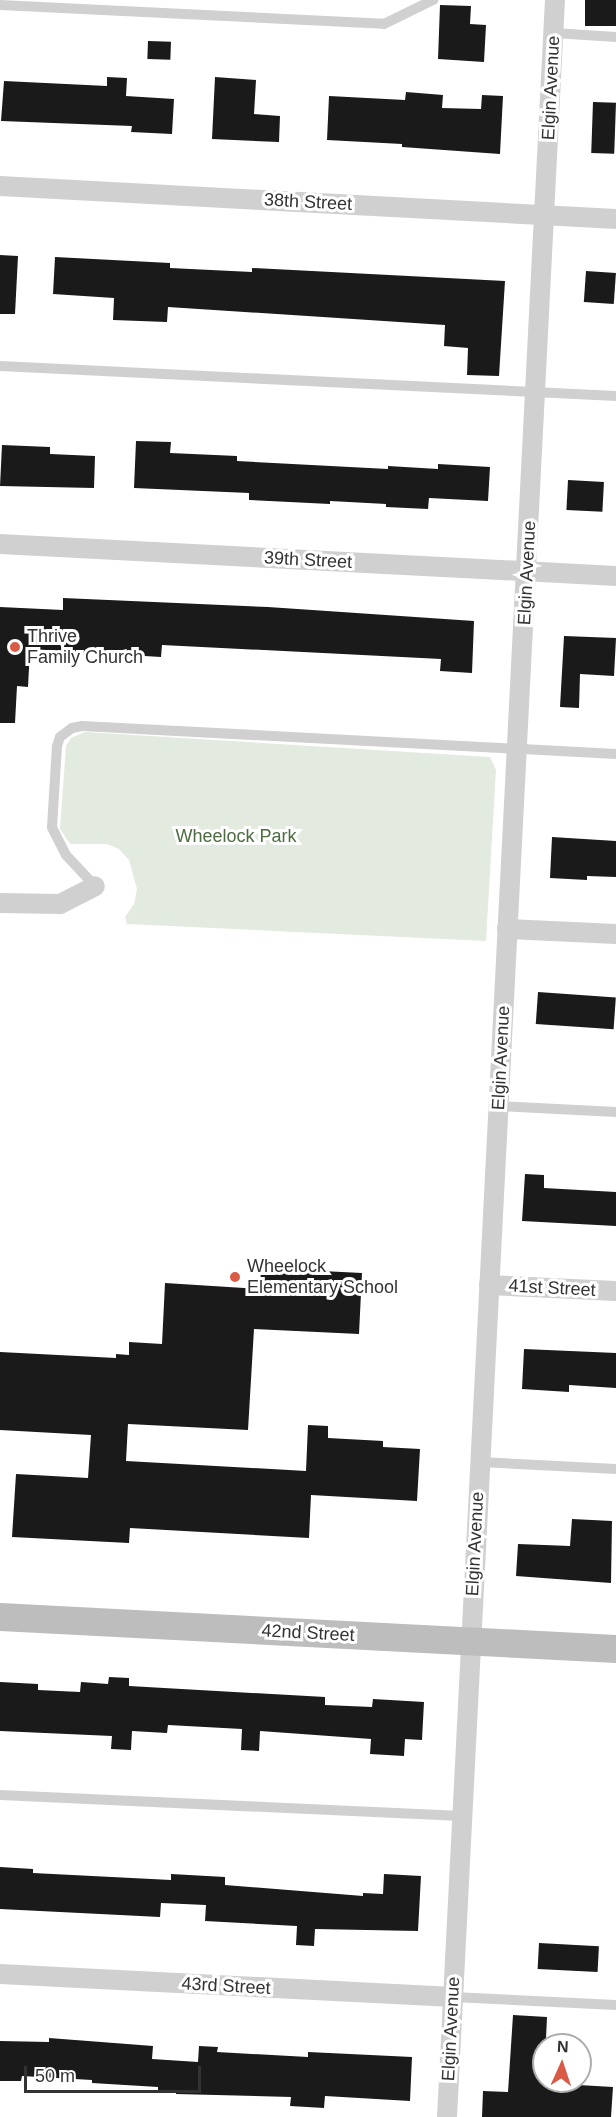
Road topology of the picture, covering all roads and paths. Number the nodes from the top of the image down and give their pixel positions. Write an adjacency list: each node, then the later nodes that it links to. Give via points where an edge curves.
1 (433, 0): 4 (lane, via 384,24)
2 (547, 0): 3 (lane)
3 (555, 0): 5 (street, Elgin Avenue)
4 (0, 5)
5 (554, 33): 6 (lane); 8 (street, Elgin Avenue)
6 (616, 37)
7 (0, 186): 8 (street, 38th Street)
8 (545, 215): 9 (street, 38th Street); 11 (street, Elgin Avenue)
9 (616, 219)
10 (0, 366): 11 (lane)
11 (536, 392): 12 (lane); 14 (street, Elgin Avenue)
12 (616, 396)
13 (0, 544): 14 (street, 39th Street)
14 (527, 572): 15 (street, 39th Street); 16 (street, Elgin Avenue)
15 (616, 576)
16 (517, 749): 17 (lane); 18 (lane, via 72,728 60,737 57,747 52,827 66,855); 20 (street, Elgin Avenue)
17 (616, 754)
18 (95, 886): 19 (street, via 60,904)
19 (0, 903)
20 (507, 928): 21 (street); 22 (street, Elgin Avenue)
21 (616, 934)
22 (498, 1106): 23 (lane); 24 (street, Elgin Avenue)
23 (616, 1112)
24 (489, 1285): 25 (street, 41st Street); 26 (street, Elgin Avenue)
25 (616, 1291)
26 (480, 1462): 27 (lane); 29 (street, Elgin Avenue)
27 (616, 1469)
28 (0, 1617): 29 (street, 42nd Street)
29 (470, 1641): 30 (street, 42nd Street); 32 (street, Elgin Avenue)
30 (616, 1649)
31 (0, 1795): 32 (lane)
32 (462, 1816): 34 (street, Elgin Avenue)
33 (0, 1974): 34 (street, 43rd Street)
34 (453, 1997): 35 (lane); 36 (street, Elgin Avenue)
35 (616, 2005)
36 (447, 2117)

